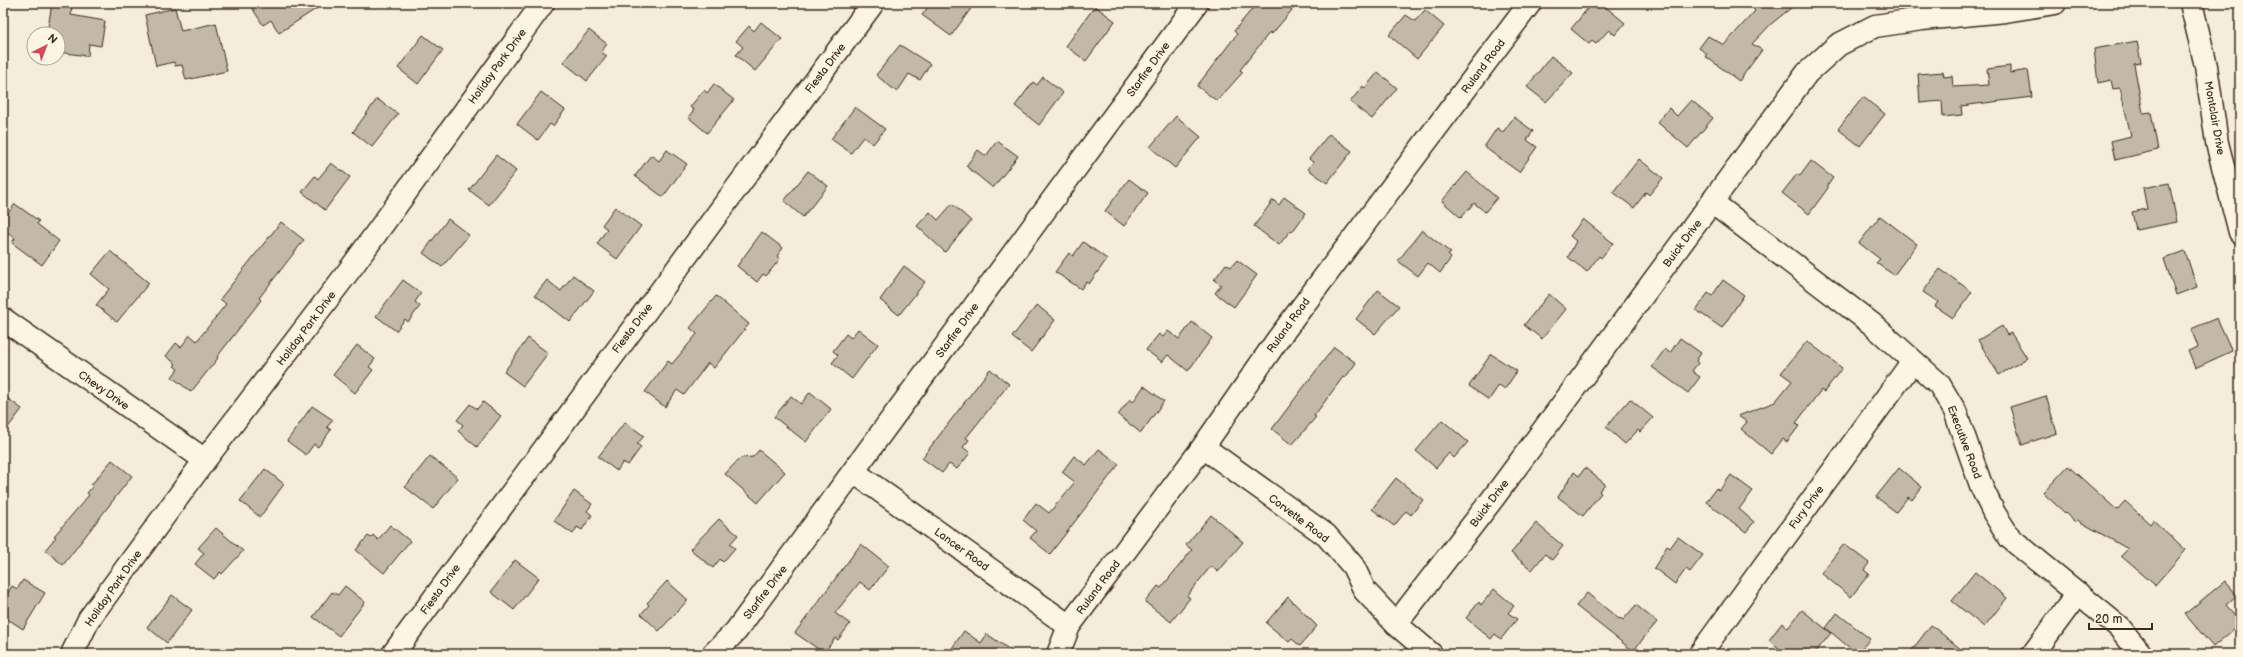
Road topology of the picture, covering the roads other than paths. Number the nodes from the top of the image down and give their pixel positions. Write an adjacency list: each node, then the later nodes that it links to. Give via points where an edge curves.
1 (543, 3): 12 (street, Holiday Park Drive, via 351,268)
2 (873, 3): 18 (street, Fiesta Drive)
3 (1197, 3): 13 (street, Starfire Drive)
4 (1530, 3): 11 (street, Ruland Road, via 1278,339)
5 (2055, 3): 7 (street, Buick Drive, via 1875,26 1838,45 1807,73)
6 (2191, 3): 8 (street, Montclair Drive, via 2206,66 2218,143)
7 (1713, 203): 10 (street, Executive Road, via 1872,324); 15 (street, Buick Drive)
8 (2240, 232)
9 (3, 319): 12 (street, Chevy Drive)
10 (1912, 361): 14 (street, Executive Road, via 1938,384 1954,411 1982,488 2010,538); 22 (street, Fury Drive)
11 (1203, 447): 15 (street, Corvette Road, via 1326,535 1353,566 1366,591); 16 (street, Ruland Road)
12 (205, 460): 17 (street, Holiday Park Drive, via 89,619)
13 (854, 472): 16 (street, Lancer Road); 19 (street, Starfire Drive, via 736,631)
14 (2078, 593): 23 (street); 24 (street, Executive Road, via 2119,627)
15 (1396, 624): 21 (street, Corvette Road)
16 (1069, 626): 20 (street, Ruland Road)
17 (72, 654)
18 (393, 654)
19 (713, 654)
20 (1058, 654)
21 (1430, 654)
22 (1700, 654)
23 (2033, 654)
24 (2141, 654)

